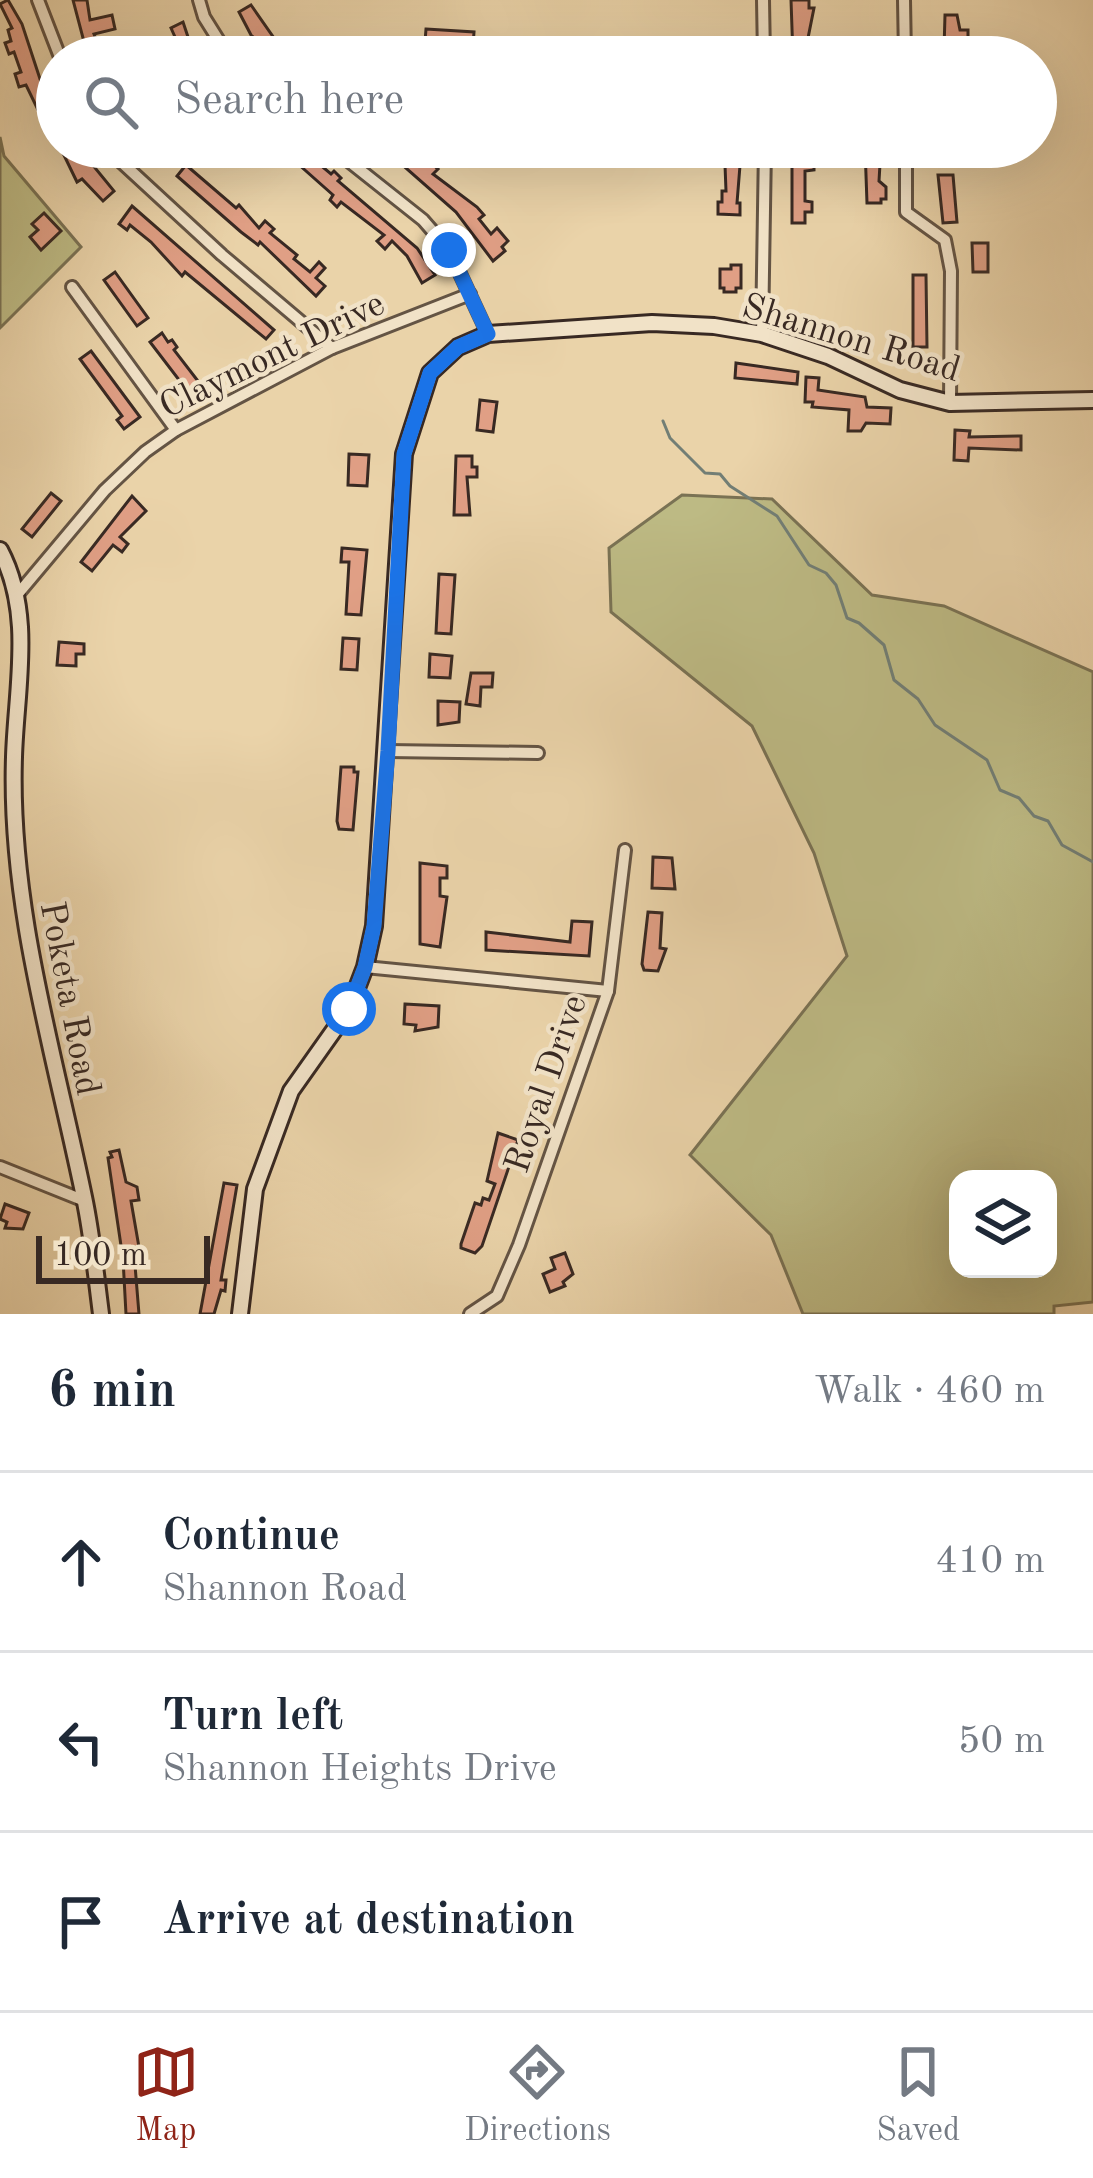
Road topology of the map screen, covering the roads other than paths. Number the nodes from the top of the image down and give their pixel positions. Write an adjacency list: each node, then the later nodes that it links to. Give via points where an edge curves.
1 (38, 0): 5 (street)
2 (199, 0): 6 (street)
3 (763, 0): 7 (street)
4 (904, 0): 8 (street)
5 (52, 36)
6 (216, 36)
7 (764, 36)
8 (905, 36)
9 (128, 168): 17 (street)
10 (358, 168): 14 (street, via 424,220)
11 (765, 168): 16 (street)
12 (906, 168): 19 (street, via 906,212 945,240 951,271)
13 (72, 287): 20 (street)
14 (470, 294): 15 (street); 17 (street, Claymont Drive)
15 (488, 334): 16 (street, Shannon Road, via 652,323); 23 (street, Shannon Road, via 430,373 404,454)
16 (762, 334): 19 (street, Shannon Road)
17 (332, 348): 20 (street, Claymont Drive)
18 (1093, 400): 19 (street, Shannon Road)
19 (950, 403)
20 (176, 430): 22 (street, Claymont Drive, via 105,490)
21 (0, 550): 22 (street, Poketa Road)
22 (17, 595): 29 (street, Poketa Road, via 17,871)
23 (388, 751): 24 (street); 26 (street, Shannon Road)
24 (538, 753)
25 (625, 850): 27 (street, Royal Drive)
26 (365, 967): 27 (street); 31 (street, Shannon Road, via 349,1009 291,1091 255,1189)
27 (608, 991): 32 (street, Royal Drive, via 497,1296)
28 (0, 1168): 29 (street)
29 (85, 1201): 30 (street, Poketa Road)
30 (101, 1314)
31 (240, 1314)
32 (470, 1314)

